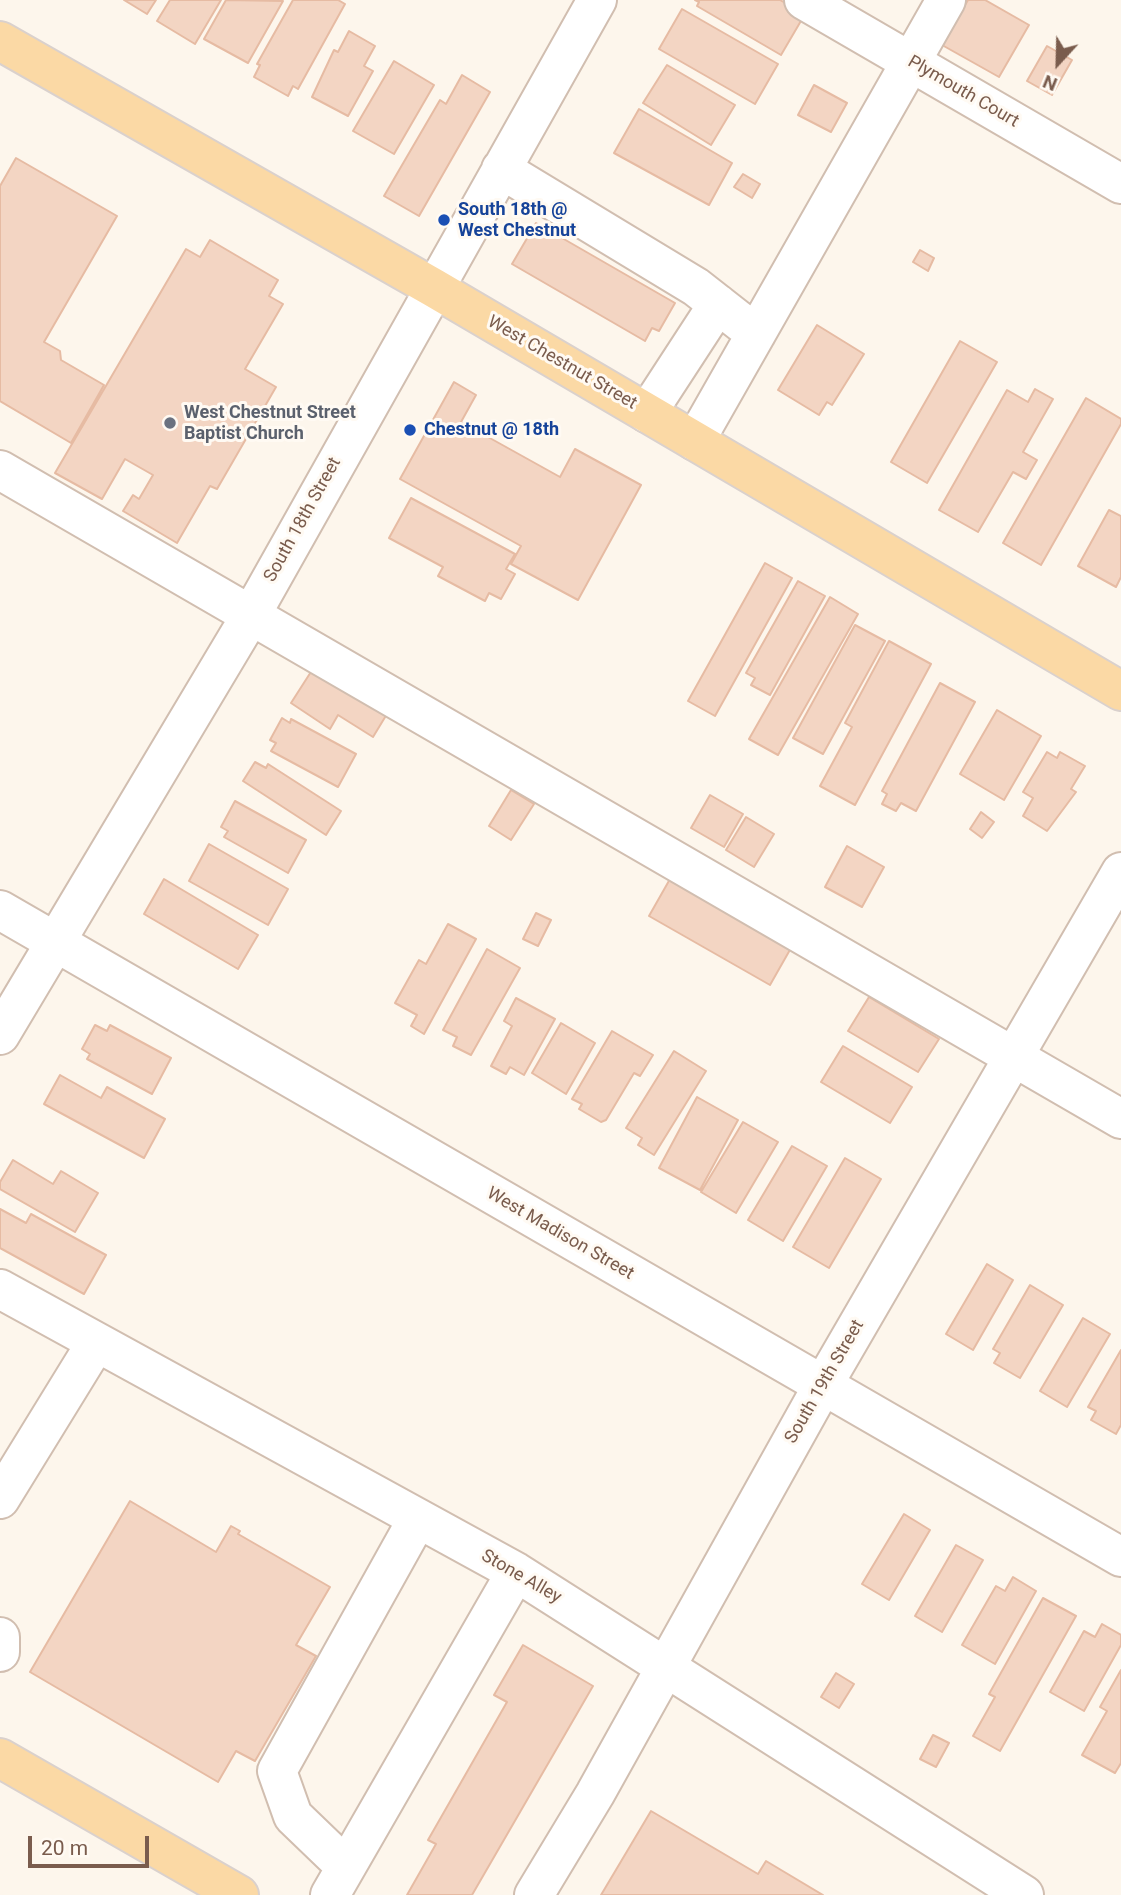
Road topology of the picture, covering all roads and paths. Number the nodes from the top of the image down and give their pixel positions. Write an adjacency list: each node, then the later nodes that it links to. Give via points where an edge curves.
1 (597, 0): 6 (street, South 18th Street)
2 (804, 0): 5 (street, Plymouth Court)
3 (946, 0): 5 (street)
4 (0, 40): 8 (main road, West Chestnut Street)
5 (910, 61): 7 (street, Plymouth Court); 10 (street)
6 (501, 169): 8 (street, South 18th Street); 9 (street)
7 (1121, 184)
8 (434, 288): 11 (main road, West Chestnut Street); 14 (street, South 18th Street)
9 (718, 304): 10 (street); 11 (street)
10 (756, 334): 12 (street)
11 (648, 413): 12 (main road, West Chestnut Street)
12 (695, 441): 15 (main road, West Chestnut Street)
13 (0, 470): 14 (street)
14 (251, 615): 18 (street, South 18th Street); 20 (street)
15 (1121, 691)
16 (1121, 872): 20 (street, South 19th Street)
17 (0, 910): 18 (street, West Madison Street)
18 (56, 942): 19 (street, South 18th Street); 24 (street, West Madison Street)
19 (0, 1035)
20 (1014, 1057): 21 (street); 24 (street, South 19th Street)
21 (1121, 1119)
22 (0, 1289): 23 (street, Stone Alley)
23 (96, 1343): 25 (street); 26 (street, Stone Alley)
24 (823, 1385): 27 (street, West Madison Street); 31 (street, South 19th Street)
25 (0, 1499)
26 (418, 1518): 28 (street, Stone Alley); 33 (street, via 277,1771 293,1816)
27 (1121, 1557)
28 (516, 1572): 31 (street, Stone Alley); 33 (street)
29 (0, 1637): 30 (street)
30 (0, 1652)
31 (665, 1664): 35 (street, South 19th Street); 36 (street, Stone Alley)
32 (0, 1758): 34 (main road)
33 (338, 1881)
34 (239, 1895)
35 (534, 1895)
36 (1024, 1895)

